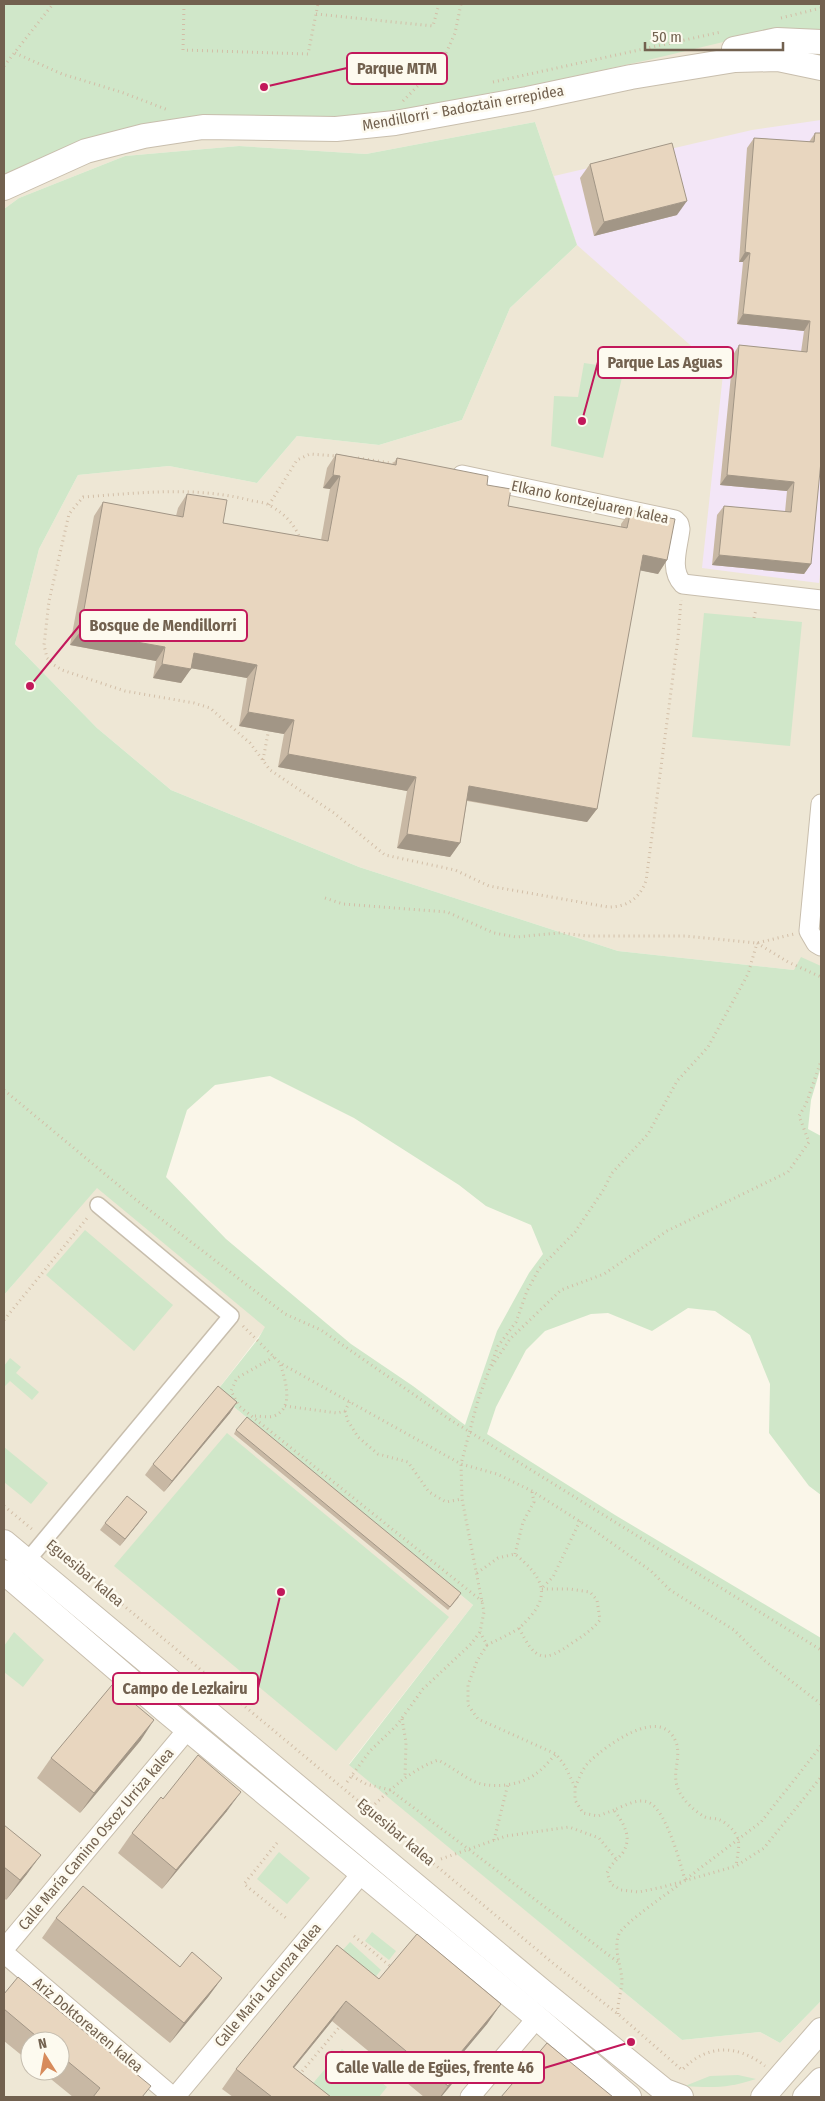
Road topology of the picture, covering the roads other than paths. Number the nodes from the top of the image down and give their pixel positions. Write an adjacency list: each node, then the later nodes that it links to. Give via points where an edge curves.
1 (821, 42): 3 (street, Mendillorri - Badoztain errepidea, via 777,40 678,60)
2 (821, 68): 3 (street, Mendillorri - Badoztain errepidea, via 778,59 735,60)
3 (631, 76): 4 (street, Mendillorri - Badoztain errepidea, via 395,123 336,129 203,127 144,136 86,151)
4 (4, 188)
5 (446, 472): 6 (street, Elkano kontzejuaren kalea, via 675,520 680,529 674,569 676,578 683,584)
6 (821, 600)
7 (821, 804): 8 (street)
8 (818, 862): 9 (street, via 809,930)
9 (821, 946)
10 (98, 1205): 12 (street, via 231,1316)
11 (4, 1542): 12 (street, Eguesibar kalea)
12 (12, 1576): 13 (street, Eguesibar kalea); 23 (street, Eguesibar kalea, via 665,2091)
13 (188, 1729): 14 (street, Eguesibar kalea); 15 (street, Calle María Camino Oscoz Urriza kalea)
14 (362, 1873): 17 (street, Eguesibar kalea); 20 (street, Calle María Lacunza kalea)
15 (4, 1948)
16 (4, 1953): 20 (street, Ariz Doktorearen kalea)
17 (537, 2018): 21 (street); 22 (street, Eguesibar kalea)
18 (821, 2030): 24 (street)
19 (821, 2080): 25 (street)
20 (174, 2097)
21 (470, 2097)
22 (629, 2097)
23 (681, 2097)
24 (763, 2097)
25 (805, 2097)

